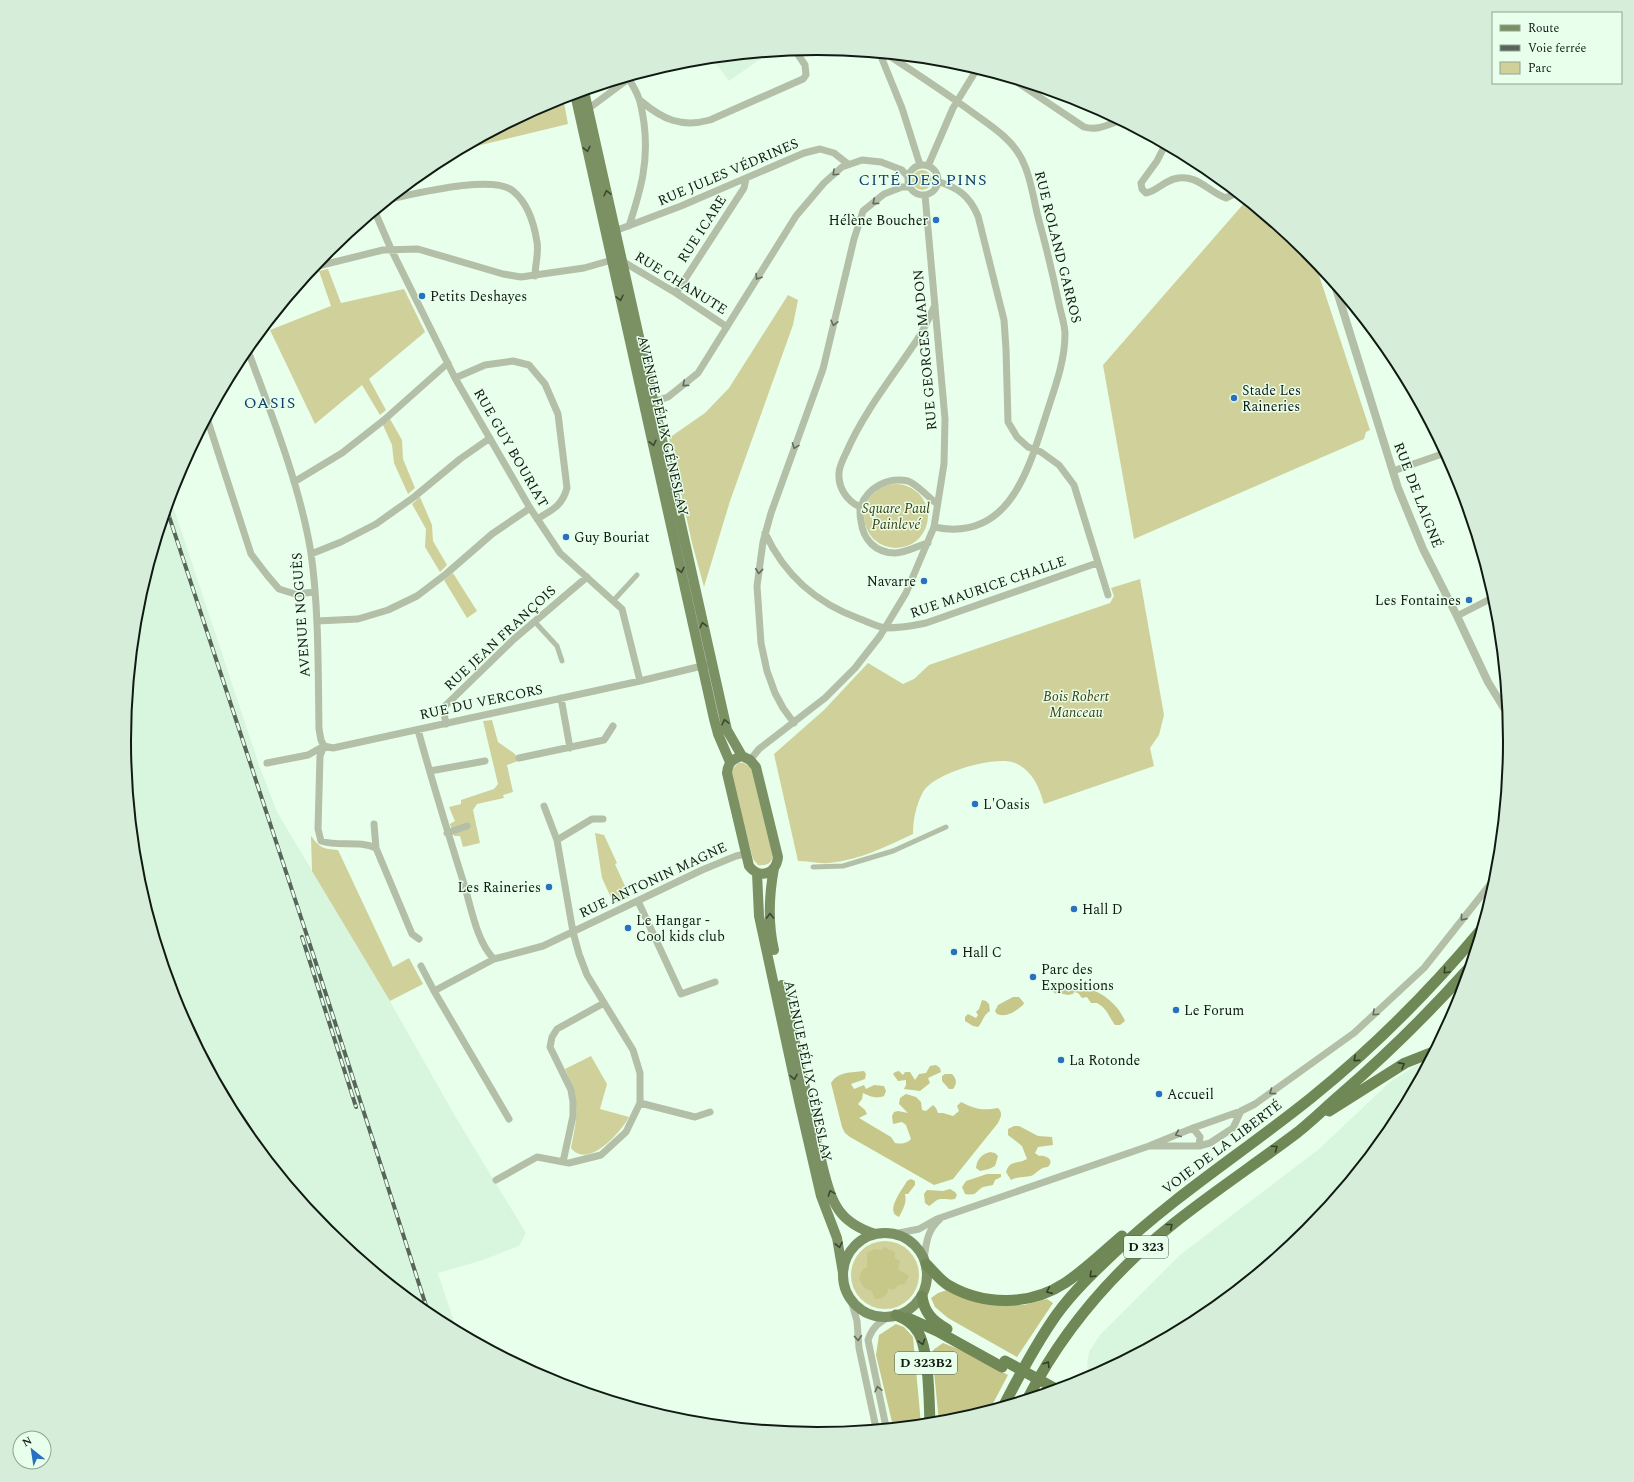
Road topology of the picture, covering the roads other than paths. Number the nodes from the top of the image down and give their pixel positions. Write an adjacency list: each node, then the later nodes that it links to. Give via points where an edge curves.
1 (799, 55): 10 (street, via 805,64 806,75 798,82 699,123 665,118)
2 (882, 58): 16 (street, via 902,108)
3 (895, 60): 11 (street, RUE ROLAND GARROS)
4 (974, 73): 11 (street)
5 (630, 81): 10 (street)
6 (621, 83): 12 (street)
7 (1024, 87): 13 (street, via 1084,127 1100,128)
8 (584, 96): 12 (main road, AVENUE FÉLIX GÉNESLAY)
9 (577, 98): 12 (main road, AVENUE FÉLIX GÉNESLAY)
10 (641, 101): 26 (street, via 646,158 643,180)
11 (956, 101): 17 (street); 42 (street, RUE ROLAND GARROS, via 992,126 1013,145 1024,164 1054,279 1065,333 1063,360)
12 (583, 109): 27 (main road, AVENUE FÉLIX GÉNESLAY)
13 (1114, 123)
14 (1163, 149): 23 (street, via 1141,183 1146,193 1154,192 1174,179 1186,178 1198,180 1216,194 1226,198)
15 (848, 164): 18 (street, via 862,160 881,162 902,170); 19 (street, RUE JULES VÉDRINES, via 834,153 820,149); 35 (street, one-way to 35, via 824,183 796,216)
16 (920, 165): 17 (street); 18 (street, via 913,169)
17 (928, 166): 20 (street, via 934,170)
18 (908, 177): 21 (street)
19 (746, 179): 26 (street, RUE JULES VÉDRINES); 32 (street, RUE ICARE, via 744,188)
20 (938, 181): 22 (street, via 932,191); 42 (street, via 963,193 973,204 978,216 1004,320 1008,422 1017,437)
21 (910, 187): 22 (street, via 916,193); 51 (street, one-way to 51, via 902,187 884,194 863,211 823,369)
22 (925, 194): 34 (street, RUE GEORGES MADON)
23 (1232, 195)
24 (399, 197): 31 (street, via 445,188 494,184 513,190 529,210 537,244)
25 (377, 216): 28 (street, RUE GUY BOURIAT)
26 (629, 226): 27 (street, RUE JULES VÉDRINES)
27 (611, 233): 29 (main road, AVENUE FÉLIX GÉNESLAY)
28 (391, 249): 30 (street); 31 (street, via 418,248 503,274 521,278); 37 (street, RUE GUY BOURIAT)
29 (617, 261): 31 (street); 32 (street, RUE CHANUTE); 39 (main road, AVENUE FÉLIX GÉNESLAY)
30 (325, 263)
31 (535, 276)
32 (676, 293): 35 (street, RUE CHANUTE)
33 (1338, 295): 44 (street, RUE DE LAIGNÉ)
34 (936, 305): 46 (street, RUE GEORGES MADON, via 946,419 944,464); 47 (street, via 920,336 869,410 844,457 839,472 840,483 848,499)
35 (727, 326): 39 (street, one-way to 39, via 698,373 668,398)
36 (250, 356): 45 (street, AVENUE NOGUÈS)
37 (448, 363): 38 (street, RUE GUY BOURIAT); 45 (street, via 384,420 342,453)
38 (456, 378): 41 (street, RUE GUY BOURIAT); 49 (street, via 485,365 513,361 529,365 545,384 558,414 567,488 564,499 553,510)
39 (649, 404): 66 (main road, AVENUE FÉLIX GÉNESLAY)
40 (209, 424): 57 (street, via 251,554 279,589 295,594)
41 (490, 438): 48 (street, RUE GUY BOURIAT); 53 (street, via 376,524)
42 (1035, 450): 50 (street, RUE ROLAND GARROS, via 1023,481 1010,500 994,516 978,525 961,529 947,530); 54 (street, via 1059,465 1074,486)
43 (1440, 455): 44 (street)
44 (1393, 471): 61 (street, RUE DE LAIGNÉ, via 1423,549)
45 (294, 482): 53 (street, AVENUE NOGUÈS)
46 (937, 504): 47 (street, via 917,485 896,480 874,487); 50 (street, RUE GEORGES MADON)
47 (860, 507): 52 (street, via 865,536 871,545 881,551 897,553)
48 (530, 508): 49 (street, RUE GUY BOURIAT); 62 (street, via 492,534 417,596 388,610 358,619)
49 (537, 519): 56 (street, RUE GUY BOURIAT, via 560,553)
50 (934, 527): 52 (street)
51 (765, 533): 64 (street, via 782,564 808,591 845,613); 70 (street, one-way to 70, via 757,586 761,643 775,693)
52 (928, 543): 64 (street, via 906,593)
53 (311, 554): 57 (street, AVENUE NOGUÈS)
54 (1097, 563): 58 (street); 64 (street, RUE MAURICE CHALLE, via 926,623 905,628)
55 (637, 575): 59 (street)
56 (587, 577): 59 (street, RUE GUY BOURIAT); 63 (street, RUE JEAN FRANÇOIS)
57 (315, 592): 62 (street, AVENUE NOGUÈS)
58 (1108, 595)
59 (613, 600): 67 (street, RUE GUY BOURIAT, via 622,609)
60 (1488, 600): 61 (street)
61 (1457, 616): 69 (street, RUE DE LAIGNÉ)
62 (317, 621): 74 (street, AVENUE NOGUÈS, via 319,729)
63 (534, 621): 65 (street, via 557,646); 71 (street, RUE JEAN FRANÇOIS, via 443,708)
64 (885, 628): 70 (street, via 855,668 826,698)
65 (562, 661)
66 (707, 664): 67 (street, RUE DU VERCORS); 77 (main road, AVENUE FÉLIX GÉNESLAY, one-way to 66, via 727,730); 79 (main road, AVENUE FÉLIX GÉNESLAY, via 718,734)
67 (640, 681): 68 (street, RUE DU VERCORS)
68 (561, 698): 71 (street, RUE DU VERCORS); 75 (street)
69 (1501, 704)
70 (794, 723): 77 (street)
71 (446, 724): 73 (street, RUE DU VERCORS)
72 (613, 726): 75 (street, via 604,740)
73 (418, 730): 74 (street, RUE DU VERCORS, via 333,748); 81 (street)
74 (324, 746): 80 (street, RUE DU VERCORS, via 308,755); 89 (street, via 320,756 318,829 321,841 329,844 368,844)
75 (570, 748): 76 (street)
76 (520, 758)
77 (746, 758): 79 (main road, via 735,758); 92 (main road, AVENUE FÉLIX GÉNESLAY, via 756,767 767,809 778,857)
78 (485, 761): 81 (street)
79 (730, 762): 90 (main road, via 727,773)
80 (267, 763)
81 (430, 771): 87 (street)
82 (544, 806): 88 (street)
83 (603, 819): 88 (street, via 592,819)
84 (374, 824): 89 (street)
85 (467, 826): 87 (street)
86 (946, 827): 91 (street, via 893,851 843,866)
87 (447, 833): 99 (street, via 479,935 489,955)
88 (557, 840): 96 (street)
89 (376, 848): 98 (street, via 412,934)
90 (745, 854): 93 (main road, via 748,866); 95 (street, RUE ANTONIN MAGNE, via 702,870)
91 (813, 867)
92 (774, 868): 93 (main road, via 763,874); 118 (main road, AVENUE FÉLIX GÉNESLAY, one-way to 92, via 859,1229 846,1219 836,1206 826,1179 772,945 770,895)
93 (757, 873): 121 (main road, AVENUE FÉLIX GÉNESLAY, one-way to 121, via 759,916 821,1196 837,1238)
94 (1487, 888): 107 (street, one-way to 107, via 1424,968 1354,1033 1255,1104)
95 (638, 901): 96 (street, RUE ANTONIN MAGNE); 102 (street, via 681,994)
96 (572, 932): 99 (street, RUE ANTONIN MAGNE, via 543,946); 104 (street, via 587,975)
97 (1474, 937): 116 (highway, VOIE DE LA LIBERTÉ / D 323, one-way to 116, via 1411,1007 1364,1052 1310,1098)
98 (419, 939)
99 (494, 959): 103 (street, RUE ANTONIN MAGNE)
100 (421, 966): 103 (street)
101 (1462, 976): 111 (highway, D 323, via 1408,1032)
102 (715, 982)
103 (434, 991): 109 (street)
104 (604, 1003): 106 (street, via 633,1050 640,1073); 114 (street, via 557,1029 552,1037 550,1047 571,1090 573,1102 573,1116)
105 (1426, 1055): 111 (highway, one-way to 105, via 1405,1063)
106 (640, 1103): 108 (street, via 695,1117); 114 (street, via 626,1132 601,1156 569,1163)
107 (1241, 1111): 110 (street); 113 (street, via 1233,1128 1210,1143)
108 (710, 1112)
109 (509, 1120)
110 (1193, 1128): 112 (street, one-way to 112); 113 (street, via 1200,1137)
111 (1299, 1131): 128 (highway, D 323, one-way to 111, via 1075,1322 1122,1269 1172,1225)
112 (1149, 1146): 113 (street); 117 (street)
113 (1199, 1146)
114 (562, 1162): 115 (street, via 537,1157)
115 (496, 1180)
116 (1202, 1180): 120 (highway, one-way to 120, via 1159,1206 1065,1283 1042,1294 1008,1301 983,1299 947,1284); 129 (highway, VOIE DE LA LIBERTÉ / D 323, one-way to 129, via 1133,1236 1082,1285 1038,1342)
117 (944, 1217): 119 (street, via 919,1229); 120 (street, via 936,1223 928,1236)
118 (875, 1234): 119 (main road); 121 (main road, via 863,1239 853,1248 846,1259)
119 (894, 1234): 120 (main road, via 907,1239 918,1248)
120 (925, 1262): 122 (main road, via 927,1275)
121 (843, 1272): 123 (main road, via 844,1287)
122 (922, 1296): 124 (main road, via 906,1311); 125 (highway, via 925,1309 933,1320)
123 (851, 1300): 124 (main road, via 861,1310 874,1316); 132 (street, one-way to 132, via 857,1320 859,1348)
124 (892, 1316): 125 (highway, via 910,1319); 130 (highway, D 323B2, one-way to 130, via 912,1324 923,1345); 131 (street, one-way to 124, via 868,1340 877,1324)
125 (1003, 1364): 126 (highway, bridge); 127 (highway)
126 (1050, 1386)
127 (1043, 1389)
128 (1031, 1393)
129 (1006, 1401)
130 (929, 1417)
131 (885, 1423)
132 (875, 1425)

